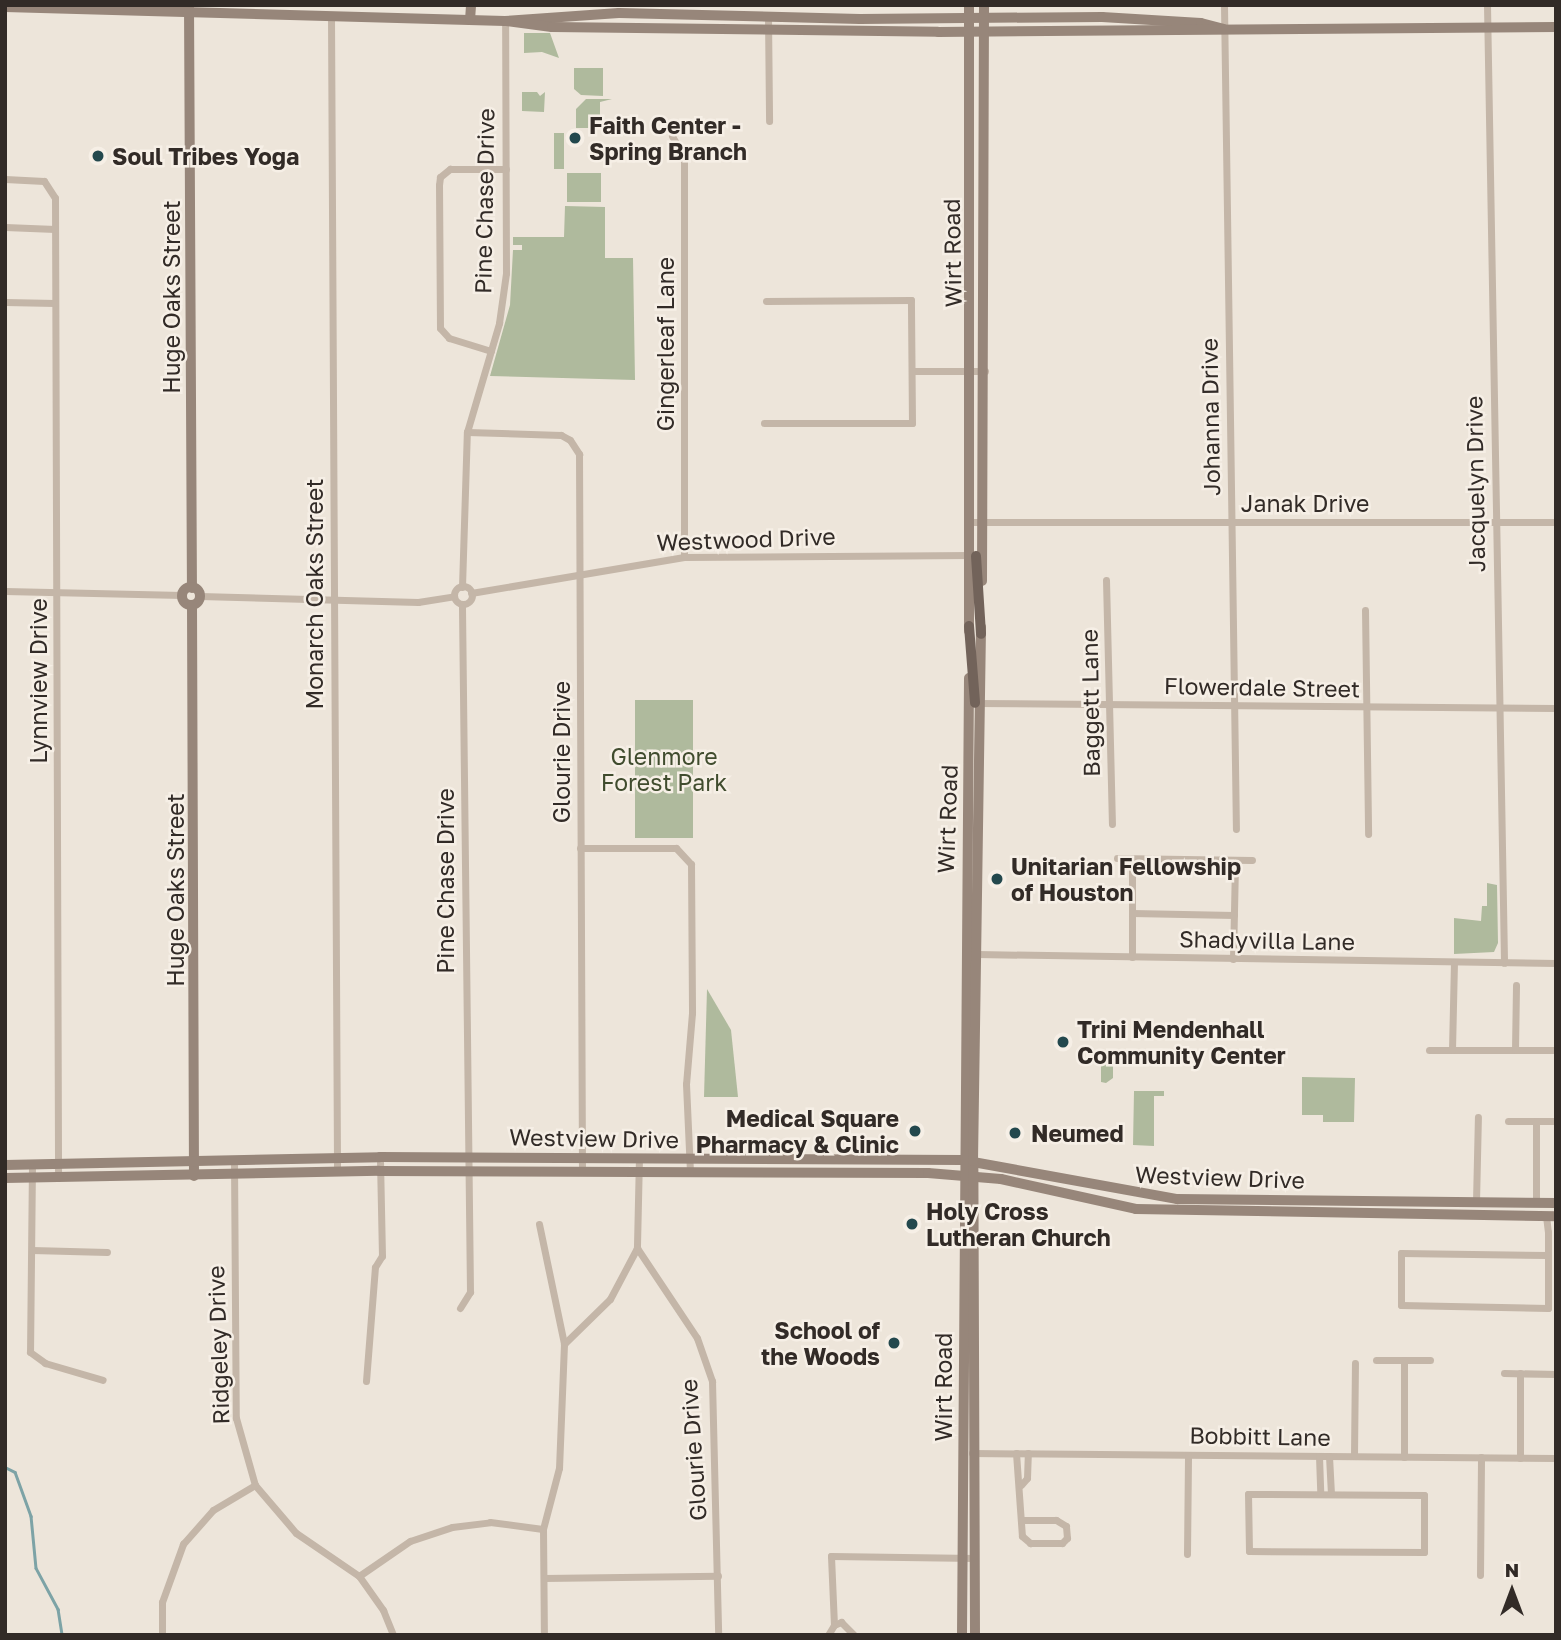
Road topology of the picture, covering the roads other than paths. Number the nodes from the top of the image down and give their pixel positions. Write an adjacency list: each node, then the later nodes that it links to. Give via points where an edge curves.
1 (471, 5): 15 (main road)
2 (969, 5): 13 (main road, Wirt Road)
3 (984, 5): 14 (main road, Wirt Road)
4 (1224, 5): 21 (street, Johanna Drive)
5 (1487, 5): 18 (street, Jacquelyn Drive)
6 (5, 7): 7 (main road)
7 (81, 7): 8 (main road)
8 (189, 9): 11 (main road); 52 (main road, Huge Oaks Street)
9 (578, 14): 10 (main road); 16 (main road); 17 (main road)
10 (711, 15): 12 (main road); 20 (main road)
11 (331, 17): 15 (main road); 59 (street, Monarch Oaks Street)
12 (768, 17): 13 (main road); 22 (street)
13 (969, 18): 14 (main road); 24 (main road, Wirt Road)
14 (984, 18): 21 (main road, via 1142,19); 23 (main road, Wirt Road)
15 (470, 20): 16 (main road)
16 (505, 21): 17 (main road); 27 (street, Pine Chase Drive)
17 (580, 27): 20 (main road)
18 (1487, 27): 19 (main road); 21 (main road); 45 (street, Jacquelyn Drive)
19 (1556, 27)
20 (692, 29): 22 (main road)
21 (1223, 29): 23 (main road, via 1202,33); 44 (street, Johanna Drive)
22 (768, 31): 24 (main road); 25 (street)
23 (985, 32): 24 (main road); 30 (main road, Wirt Road)
24 (970, 33): 29 (main road, Wirt Road)
25 (769, 121)
26 (672, 136): 48 (street, Gingerleaf Lane, via 684,158)
27 (506, 169): 36 (street, Pine Chase Drive, via 506,273); 36 (street, via 450,169 439,181 440,328 449,338)
28 (5, 179): 32 (street, Lynnview Drive, via 36,179 50,185)
29 (971, 202): 30 (main road); 38 (main road, Wirt Road)
30 (985, 203): 39 (main road, Wirt Road)
31 (5, 227): 32 (street)
32 (55, 229): 35 (street, Lynnview Drive)
33 (5, 302): 35 (street)
34 (765, 302): 37 (street, via 911,300)
35 (55, 303): 54 (street, Lynnview Drive)
36 (491, 351): 41 (street, Pine Chase Drive)
37 (912, 371): 38 (street); 40 (street, via 912,423)
38 (973, 371): 39 (street); 42 (main road, Wirt Road)
39 (986, 371): 43 (main road, Wirt Road)
40 (764, 423)
41 (467, 432): 49 (street, Glourie Drive, via 561,435 576,446); 51 (street, Pine Chase Drive)
42 (971, 522): 43 (street, Janak Drive); 47 (main road, Wirt Road)
43 (984, 522): 44 (street, Janak Drive); 47 (main road, Wirt Road)
44 (1231, 522): 45 (street, Janak Drive); 67 (street, Johanna Drive)
45 (1494, 522): 46 (street, Janak Drive); 69 (street, Jacquelyn Drive)
46 (1556, 522)
47 (976, 556): 48 (street, Westwood Drive); 63 (main road, Wirt Road); 64 (main road)
48 (684, 557): 49 (street, Westwood Drive)
49 (579, 574): 55 (street, Westwood Drive); 74 (street, Glourie Drive)
50 (1106, 580): 66 (street, Baggett Lane)
51 (462, 587): 55 (street); 58 (street)
52 (192, 588): 56 (main road); 57 (main road)
53 (5, 591): 54 (street)
54 (58, 592): 56 (street); 106 (street, Lynnview Drive)
55 (471, 593): 60 (street)
56 (182, 596): 61 (main road)
57 (200, 596): 59 (street); 61 (main road)
58 (454, 596): 59 (street, via 418,602); 60 (street)
59 (334, 601): 101 (street, Monarch Oaks Street)
60 (462, 604): 97 (street, Pine Chase Drive)
61 (192, 605): 104 (main road, Huge Oaks Street)
62 (1365, 610): 68 (street)
63 (969, 626): 65 (main road)
64 (981, 634): 65 (main road, Wirt Road)
65 (974, 703): 66 (street, Flowerdale Street); 81 (main road, Wirt Road); 103 (main road, Wirt Road)
66 (1109, 705): 67 (street, Flowerdale Street); 71 (street, Baggett Lane)
67 (1234, 706): 68 (street, Flowerdale Street); 72 (street, Johanna Drive)
68 (1368, 707): 69 (street, Flowerdale Street); 73 (street)
69 (1499, 708): 70 (street, Flowerdale Street); 85 (street, Jacquelyn Drive)
70 (1556, 708)
71 (1112, 824)
72 (1236, 829)
73 (1368, 834)
74 (580, 848): 98 (street, Glourie Drive); 100 (street, via 676,848 691,864)
75 (1117, 858): 76 (street)
76 (1132, 858): 77 (street); 79 (street)
77 (1235, 860): 78 (street); 80 (street)
78 (1252, 860)
79 (1132, 913): 80 (street); 82 (street)
80 (1234, 915): 83 (street)
81 (977, 954): 82 (street, Shadyvilla Lane); 103 (main road, Wirt Road)
82 (1132, 957): 83 (street, Shadyvilla Lane)
83 (1233, 959): 84 (street, Shadyvilla Lane)
84 (1454, 962): 85 (street, Shadyvilla Lane); 89 (street)
85 (1504, 962): 86 (street, Shadyvilla Lane)
86 (1556, 963)
87 (1516, 985): 90 (street)
88 (1429, 1050): 89 (street)
89 (1452, 1050): 90 (street)
90 (1515, 1050): 91 (street)
91 (1556, 1050)
92 (1478, 1117): 125 (street)
93 (1508, 1121): 94 (street)
94 (1536, 1121): 95 (street); 126 (street)
95 (1556, 1121)
96 (380, 1157): 97 (main road, Westview Drive); 101 (main road, Westview Drive); 109 (street)
97 (466, 1157): 98 (main road, Westview Drive); 110 (street, Pine Chase Drive)
98 (581, 1157): 99 (main road, Westview Drive); 111 (street, Glourie Drive)
99 (639, 1157): 100 (main road, Westview Drive); 112 (street)
100 (688, 1158): 103 (main road, Westview Drive); 113 (street)
101 (336, 1159): 102 (main road, Westview Drive); 108 (street, Monarch Oaks Street)
102 (234, 1161): 104 (main road, Westview Drive); 114 (street, Ridgeley Drive)
103 (967, 1161): 115 (main road, Wirt Road); 120 (main road, Westview Drive)
104 (194, 1162): 106 (main road, Westview Drive); 116 (main road, Huge Oaks Street)
105 (32, 1164): 106 (main road, Westview Drive); 107 (main road, Westview Drive); 118 (street)
106 (58, 1164): 119 (street, Lynnview Drive)
107 (5, 1165)
108 (337, 1171): 109 (main road, Westview Drive); 114 (main road, Westview Drive)
109 (379, 1171): 110 (main road, Westview Drive); 147 (street, via 382,1256 375,1267)
110 (466, 1171): 111 (main road, Westview Drive); 137 (street, Pine Chase Drive, via 470,1292)
111 (582, 1171): 112 (main road, Westview Drive)
112 (639, 1171): 113 (main road, Westview Drive); 133 (street)
113 (690, 1172): 115 (main road, Westview Drive)
114 (234, 1175): 116 (main road, Westview Drive); 160 (street, Ridgeley Drive, via 236,1418)
115 (967, 1175): 123 (main road, Westview Drive); 148 (main road, Wirt Road); 149 (main road, Wirt Road)
116 (194, 1176): 119 (main road, Westview Drive)
117 (5, 1178): 118 (main road, Westview Drive)
118 (32, 1178): 119 (main road, Westview Drive); 134 (street)
119 (58, 1178)
120 (1097, 1188): 121 (main road, Westview Drive); 123 (main road)
121 (1137, 1196): 122 (main road, Westview Drive); 128 (main road)
122 (1298, 1200): 124 (main road, Westview Drive); 129 (main road)
123 (1094, 1201): 128 (main road, Westview Drive)
124 (1454, 1202): 125 (main road, Westview Drive); 130 (main road)
125 (1476, 1202): 126 (main road, Westview Drive)
126 (1536, 1203): 127 (main road, Westview Drive)
127 (1556, 1203)
128 (1136, 1209): 129 (main road, Westview Drive)
129 (1297, 1213): 130 (main road, Westview Drive)
130 (1454, 1215): 131 (main road, Westview Drive)
131 (1551, 1216): 136 (street)
132 (539, 1224): 138 (street)
133 (637, 1248): 138 (street, via 610,1299); 171 (street, Glourie Drive, via 697,1338 712,1381)
134 (32, 1250): 135 (street); 146 (street, via 30,1352 45,1363)
135 (107, 1252)
136 (1548, 1255): 136 (street, via 1548,1308 1401,1305 1401,1253)
137 (460, 1308)
138 (565, 1344): 165 (street, via 559,1468)
139 (1376, 1360): 140 (street)
140 (1404, 1360): 141 (street); 156 (street)
141 (1430, 1360)
142 (1354, 1363): 155 (street)
143 (1504, 1373): 144 (street)
144 (1520, 1373): 145 (street); 158 (street)
145 (1556, 1374)
146 (103, 1380)
147 (366, 1381)
148 (963, 1453): 149 (street, Bobbitt Lane); 167 (main road, Wirt Road)
149 (975, 1453): 150 (street, Bobbitt Lane); 168 (main road, Wirt Road)
150 (1016, 1453): 151 (street, Bobbitt Lane); 161 (street)
151 (1028, 1453): 152 (street, Bobbitt Lane); 161 (street, via 1027,1478)
152 (1188, 1455): 153 (street, Bobbitt Lane); 166 (street)
153 (1319, 1456): 154 (street, Bobbitt Lane); 162 (street)
154 (1329, 1456): 155 (street, Bobbitt Lane); 163 (street)
155 (1354, 1456): 156 (street, Bobbitt Lane)
156 (1404, 1457): 157 (street, Bobbitt Lane)
157 (1481, 1457): 158 (street, Bobbitt Lane); 169 (street)
158 (1520, 1458): 159 (street, Bobbitt Lane)
159 (1556, 1458)
160 (255, 1485): 170 (street, Ridgeley Drive, via 296,1533); 174 (street, via 213,1510 183,1544 162,1602)
161 (1021, 1485): 164 (street)
162 (1320, 1494): 163 (street); 163 (street, via 1248,1494 1249,1550 1424,1552 1424,1495)
163 (1331, 1494)
164 (1021, 1520): 164 (street, via 1025,1541 1062,1543 1067,1538 1066,1526 1056,1520)
165 (543, 1529): 170 (street, via 490,1522 452,1527 410,1541); 172 (street)
166 (1187, 1554)
167 (962, 1558): 168 (street); 173 (street, via 831,1556); 180 (main road, Wirt Road)
168 (975, 1558): 181 (main road, Wirt Road)
169 (1480, 1574)
170 (359, 1576): 175 (street, Ridgeley Drive, via 383,1610)
171 (718, 1576): 172 (street); 177 (street, Glourie Drive)
172 (544, 1578): 176 (street)
173 (834, 1625): 178 (street); 179 (street, via 845,1623)
174 (162, 1635)
175 (393, 1635)
176 (544, 1635)
177 (718, 1635)
178 (828, 1635)
179 (854, 1635)
180 (962, 1635)
181 (975, 1635)

